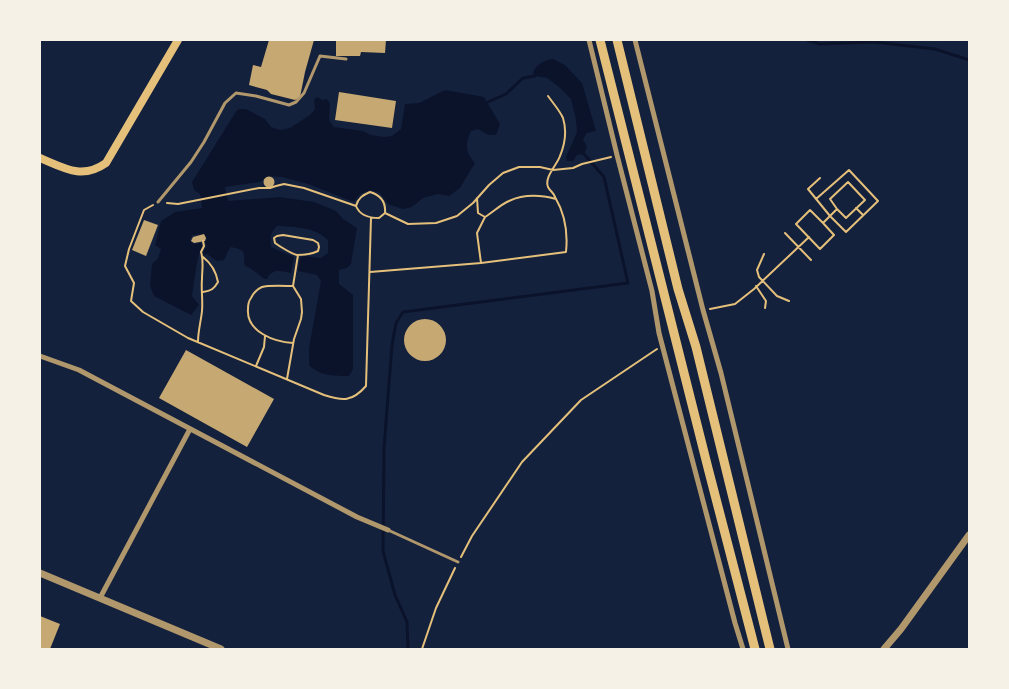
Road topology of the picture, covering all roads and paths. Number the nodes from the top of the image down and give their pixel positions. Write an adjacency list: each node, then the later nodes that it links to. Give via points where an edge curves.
1 (178, 40): 9 (main road, via 106,163 92,171 73,172)
2 (589, 40): 8 (street)
3 (600, 40): 58 (main road)
4 (617, 40): 59 (main road)
5 (635, 40): 41 (street)
6 (346, 59): 15 (lane, via 320,56 304,93 289,105 236,93 225,103 191,162)
7 (548, 96): 10 (path, via 562,118 566,137)
8 (617, 155): 10 (path, via 573,168); 45 (street)
9 (40, 158)
10 (553, 170): 12 (path, via 520,167 503,173); 13 (path, via 548,178 548,187)
11 (820, 178): 14 (path, via 808,189)
12 (477, 198): 19 (path, via 457,216 436,224 408,224); 22 (path, via 478,213)
13 (556, 199): 22 (path, via 528,196 509,201); 33 (path, via 566,228 566,252)
14 (816, 199): 20 (path, via 849,170 878,201); 21 (path)
15 (158, 202): 16 (path, via 178,204 284,184); 43 (path, via 144,210 129,249 125,266 134,283 131,301 143,312)
16 (356, 206): 19 (path, via 360,197 370,192 381,198); 23 (path, via 358,212)
17 (856, 208): 18 (path, via 846,218); 18 (path, via 865,200 848,182 830,199); 20 (path)
18 (837, 209): 21 (path)
19 (385, 213): 23 (path, via 379,218)
20 (863, 215): 21 (path, via 846,232)
21 (830, 216): 24 (path)
22 (485, 217): 33 (path, via 477,234)
23 (371, 218): 34 (path)
24 (823, 223): 26 (path, via 834,235 820,249); 26 (path, via 810,210 796,224)
25 (785, 233): 28 (path)
26 (809, 237): 28 (path)
27 (203, 241): 31 (path)
28 (798, 247): 32 (path); 35 (path)
29 (764, 254): 35 (path, via 757,270)
30 (298, 255): 30 (path, via 318,251 318,243 283,234 274,238 278,246); 36 (path)
31 (203, 257): 38 (path); 38 (path, via 216,270 218,282 215,288)
32 (811, 260)
33 (482, 263): 34 (path)
34 (370, 272): 48 (path, via 366,386 351,399 337,399)
35 (762, 281): 37 (path); 39 (path, via 777,296)
36 (293, 286): 42 (path, via 262,288 248,302 250,323); 44 (path, via 301,299 302,312)
37 (756, 286): 40 (path, via 766,301); 41 (path, via 735,304)
38 (202, 292): 43 (path)
39 (789, 301)
40 (765, 308)
41 (703, 310): 60 (street)
42 (265, 336): 44 (path); 47 (path)
43 (198, 342): 47 (path)
44 (293, 343): 48 (path)
45 (663, 345): 52 (path, via 581,400 522,462); 57 (street)
46 (40, 356): 49 (street, via 79,370)
47 (256, 366): 48 (path)
48 (287, 379)
49 (190, 429): 50 (street, via 357,517); 54 (street)
50 (388, 530): 52 (lane)
51 (969, 535): 61 (street)
52 (458, 562): 56 (path, via 436,608)
53 (40, 573): 54 (street)
54 (100, 598): 55 (street)
55 (221, 649)
56 (422, 649)
57 (743, 649)
58 (755, 649)
59 (770, 649)
60 (788, 649)
61 (884, 649)

